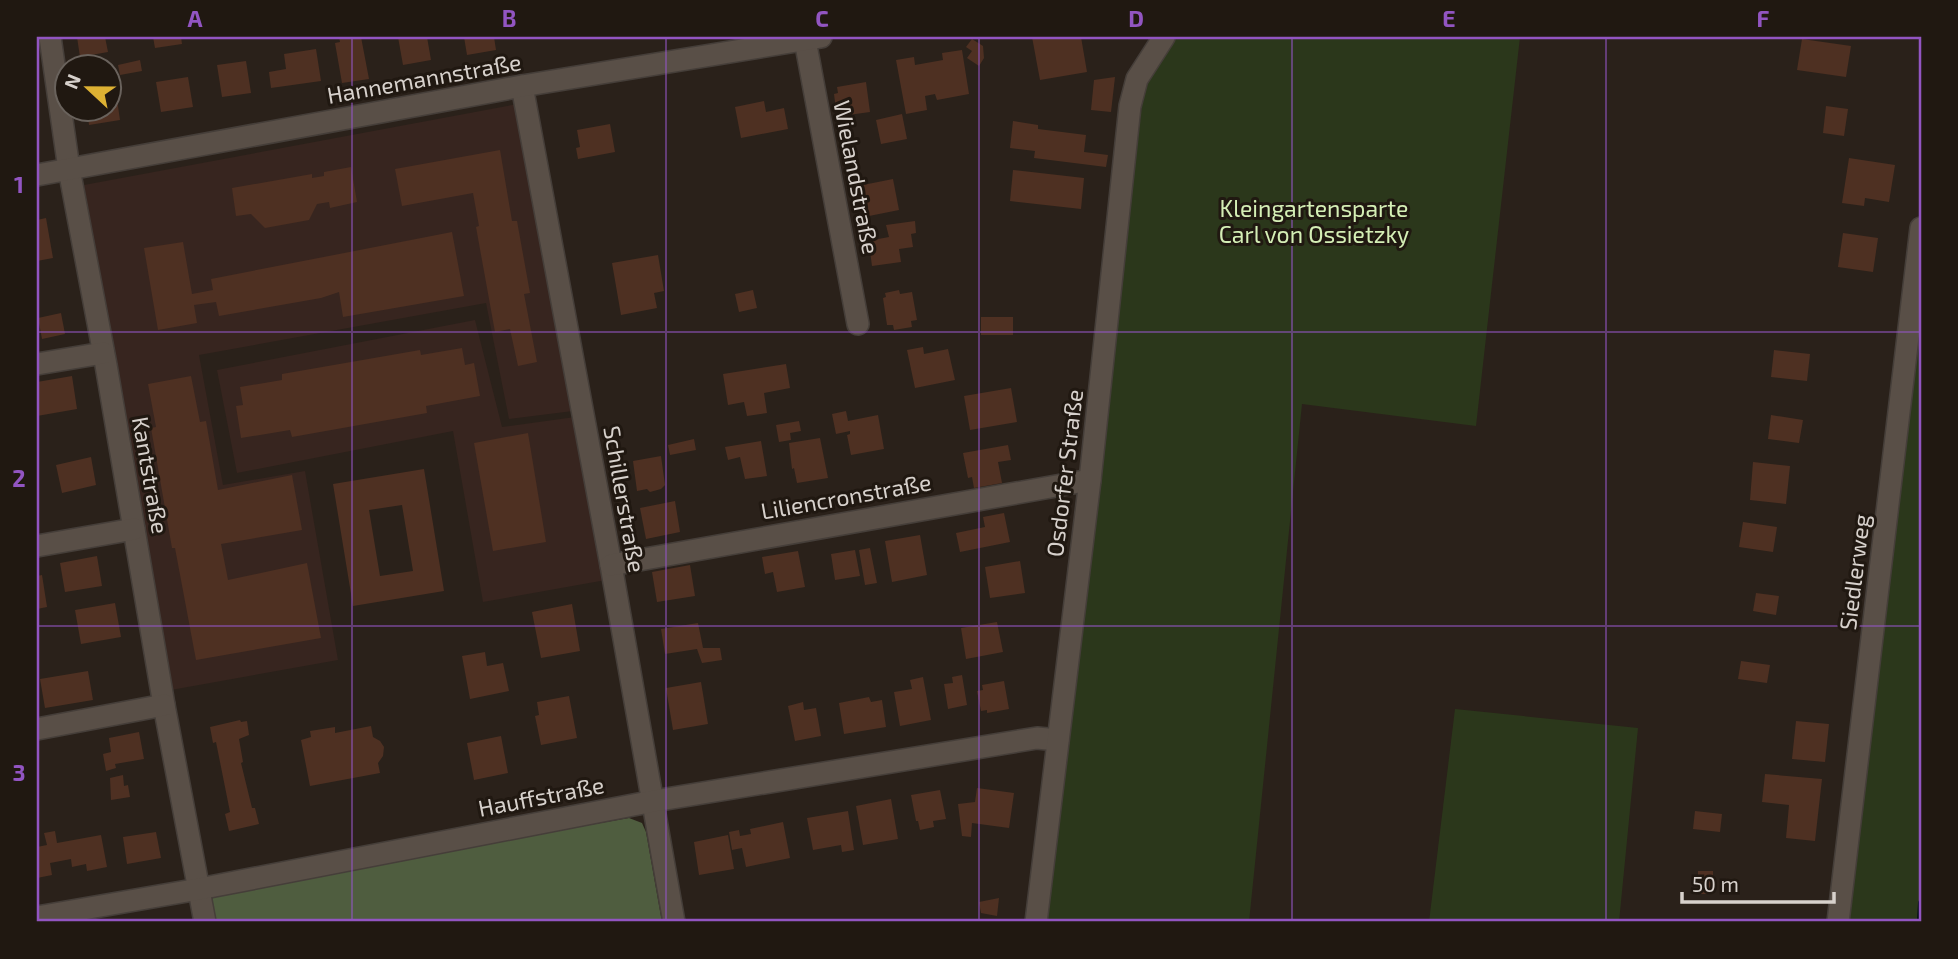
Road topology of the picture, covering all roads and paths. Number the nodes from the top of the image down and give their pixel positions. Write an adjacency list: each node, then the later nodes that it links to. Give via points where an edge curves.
1 (50, 37): 5 (street, Kantstraße)
2 (1164, 37): 11 (street, Osdorfer Straße, via 1137,79 1130,106)
3 (813, 38): 4 (street, Hannemannstraße); 8 (street, Wielandstraße)
4 (522, 86): 5 (street, Hannemannstraße); 14 (street, Schillerstraße)
5 (69, 169): 6 (street, Hannemannstraße); 9 (street, Kantstraße)
6 (37, 175)
7 (1921, 228): 24 (street, Siedlerweg)
8 (858, 324)
9 (103, 353): 10 (street); 12 (street, Kantstraße)
10 (37, 364)
11 (1090, 480): 14 (street, Liliencronstraße); 17 (street, Osdorfer Straße)
12 (134, 529): 13 (street); 15 (street, Kantstraße)
13 (37, 546)
14 (611, 565): 18 (street, Schillerstraße)
15 (164, 705): 16 (street); 19 (street, Kantstraße)
16 (37, 729)
17 (1058, 740): 18 (street, Hauffstraße, via 1037,738); 23 (street, Osdorfer Straße)
18 (654, 801): 19 (street, Hauffstraße); 22 (street, Schillerstraße)
19 (199, 889): 20 (street, Hauffstraße); 21 (street, Kantstraße)
20 (37, 917)
21 (205, 922)
22 (674, 922)
23 (1036, 922)
24 (1838, 922)

